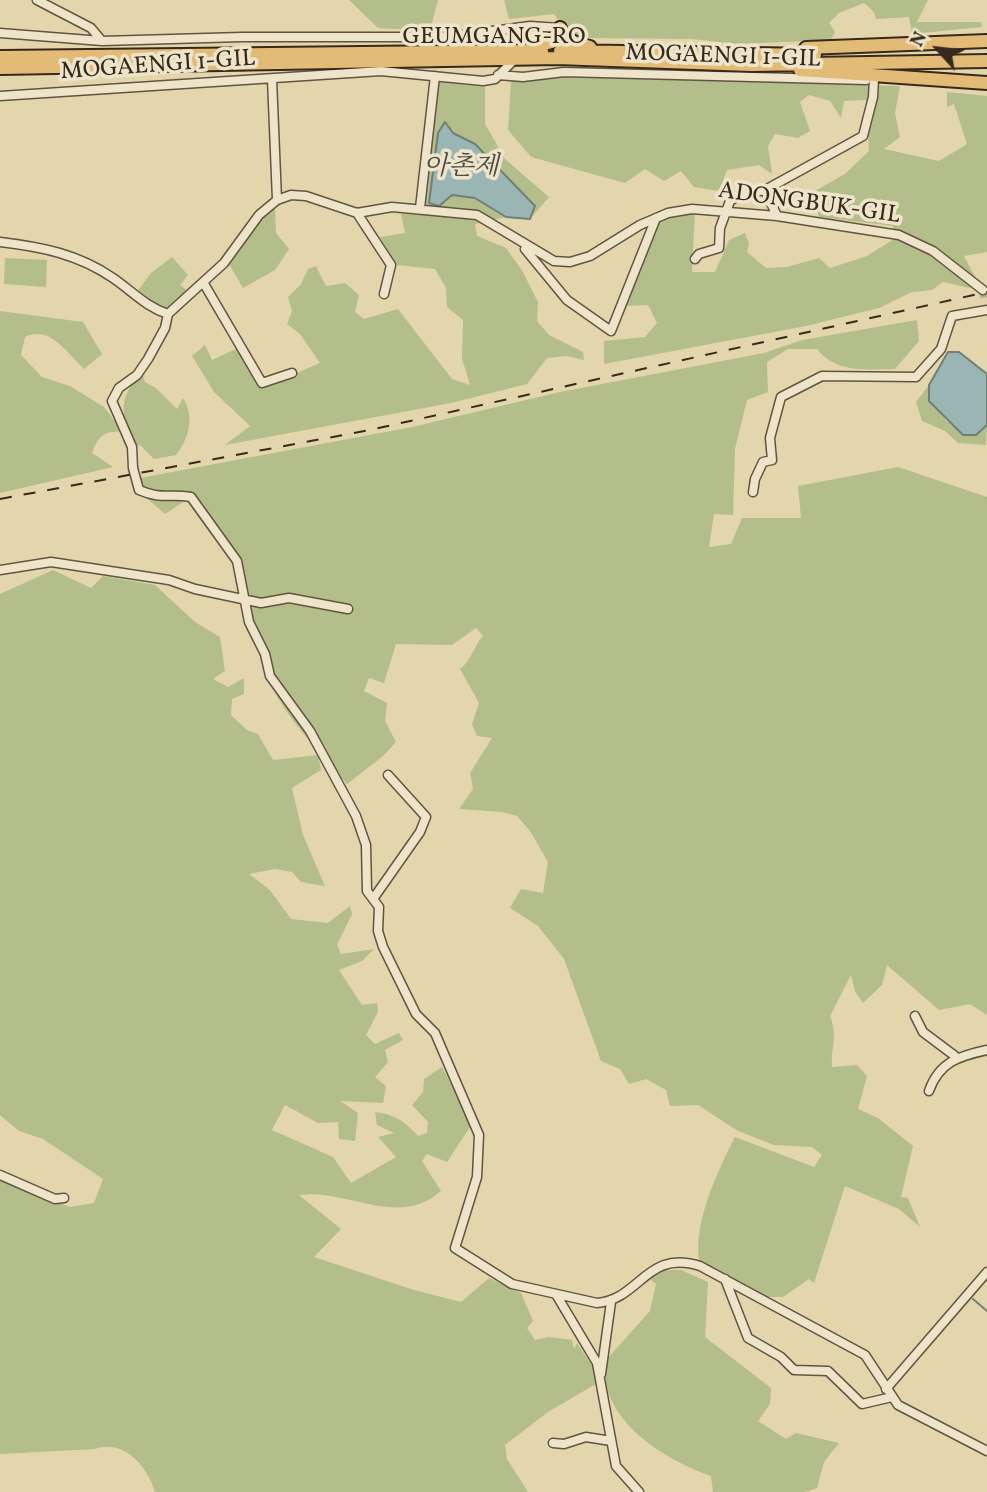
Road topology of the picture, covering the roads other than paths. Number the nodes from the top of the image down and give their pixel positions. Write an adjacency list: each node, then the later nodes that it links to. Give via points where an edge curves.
1 (37, 0): 4 (street, via 91,28)
2 (560, 28): 4 (street, via 530,26 448,37); 7 (highway, via 562,35 579,45); 9 (highway, via 552,42)
3 (0, 33): 4 (street)
4 (102, 41)
5 (987, 41): 13 (highway, via 800,48)
6 (0, 47): 10 (highway)
7 (607, 51): 9 (highway, GEUMGANG-RO); 13 (highway, GEUMGANG-RO)
8 (987, 53): 13 (highway, GEUMGANG-RO)
9 (518, 54): 10 (highway, GEUMGANG-RO); 12 (highway, GEUMGANG-RO); 13 (highway, GEUMGANG-RO); 19 (street)
10 (40, 55): 11 (highway, GEUMGANG-RO)
11 (0, 57)
12 (477, 59): 15 (highway, GEUMGANG-RO); 19 (street, via 491,65)
13 (754, 60): 14 (highway, GEUMGANG-RO); 24 (highway)
14 (987, 61)
15 (105, 64): 16 (highway, GEUMGANG-RO); 18 (highway)
16 (0, 68)
17 (253, 68): 23 (street)
18 (0, 74)
19 (498, 75): 20 (street, MOGAENGI 1-GIL, via 483,80); 22 (street, MOGAENGI 1-GIL, via 564,72)
20 (435, 76): 21 (street, MOGAENGI 1-GIL, via 381,71); 29 (street)
21 (271, 79): 23 (street, MOGAENGI 1-GIL); 28 (street)
22 (874, 79): 25 (street, MOGAENGI 1-GIL); 27 (street, via 863,136)
23 (256, 80): 26 (street, MOGAENGI 1-GIL)
24 (987, 83)
25 (987, 89)
26 (0, 96)
27 (765, 190): 30 (street, via 741,194); 32 (street)
28 (277, 200): 31 (street, ADONGBUK-GIL, via 306,196); 37 (street)
29 (421, 208): 31 (street, ADONGBUK-GIL); 35 (street, ADONGBUK-GIL, via 477,215)
30 (725, 210): 32 (street, ADONGBUK-GIL); 33 (street, ADONGBUK-GIL, via 692,209); 36 (street, via 719,247)
31 (357, 213): 39 (street, via 391,265)
32 (777, 216): 38 (street, ADONGBUK-GIL, via 899,234 933,251)
33 (656, 218): 35 (street, ADONGBUK-GIL, via 590,256 570,262 554,261); 35 (street, ADONGBUK-GIL, via 611,331 567,300)
34 (0, 242): 41 (street, via 65,253)
35 (521, 244)
36 (695, 259)
37 (203, 282): 41 (street); 42 (street, via 262,383)
38 (983, 290)
39 (384, 295)
40 (986, 306): 43 (street, via 952,316 941,349 916,377 822,376 781,397 771,438 772,460 763,462)
41 (168, 314): 45 (street, via 165,328 137,376 114,395 114,411 132,447 139,489 157,498 191,497 237,561)
42 (292, 373)
43 (753, 492)
44 (0, 570): 45 (street, via 51,562 169,580)
45 (244, 601): 46 (street, via 289,598); 48 (street, via 271,676 310,731 355,813 366,845 367,891)
46 (348, 609)
47 (388, 775): 48 (street, via 426,817)
48 (373, 900): 57 (street, via 379,907 383,947 416,1014 435,1033 479,1135 477,1177 455,1248 512,1284)
49 (915, 1016): 51 (street, via 923,1032)
50 (987, 1049): 51 (street)
51 (955, 1056): 52 (street, via 933,1078)
52 (929, 1091)
53 (0, 1175): 54 (street, via 55,1199)
54 (64, 1198)
55 (987, 1272): 60 (street)
56 (724, 1279): 58 (street, via 681,1260 654,1267); 60 (street, via 865,1355); 61 (street, via 748,1338 794,1370 828,1371 862,1404)
57 (557, 1296): 58 (street); 59 (street)
58 (611, 1302): 59 (street)
59 (601, 1374): 62 (street)
60 (886, 1389): 61 (street)
61 (891, 1397): 64 (street, via 898,1405)
62 (611, 1441): 63 (street, via 586,1437); 65 (street, via 615,1466)
63 (553, 1443)
64 (987, 1451)
65 (639, 1492)

